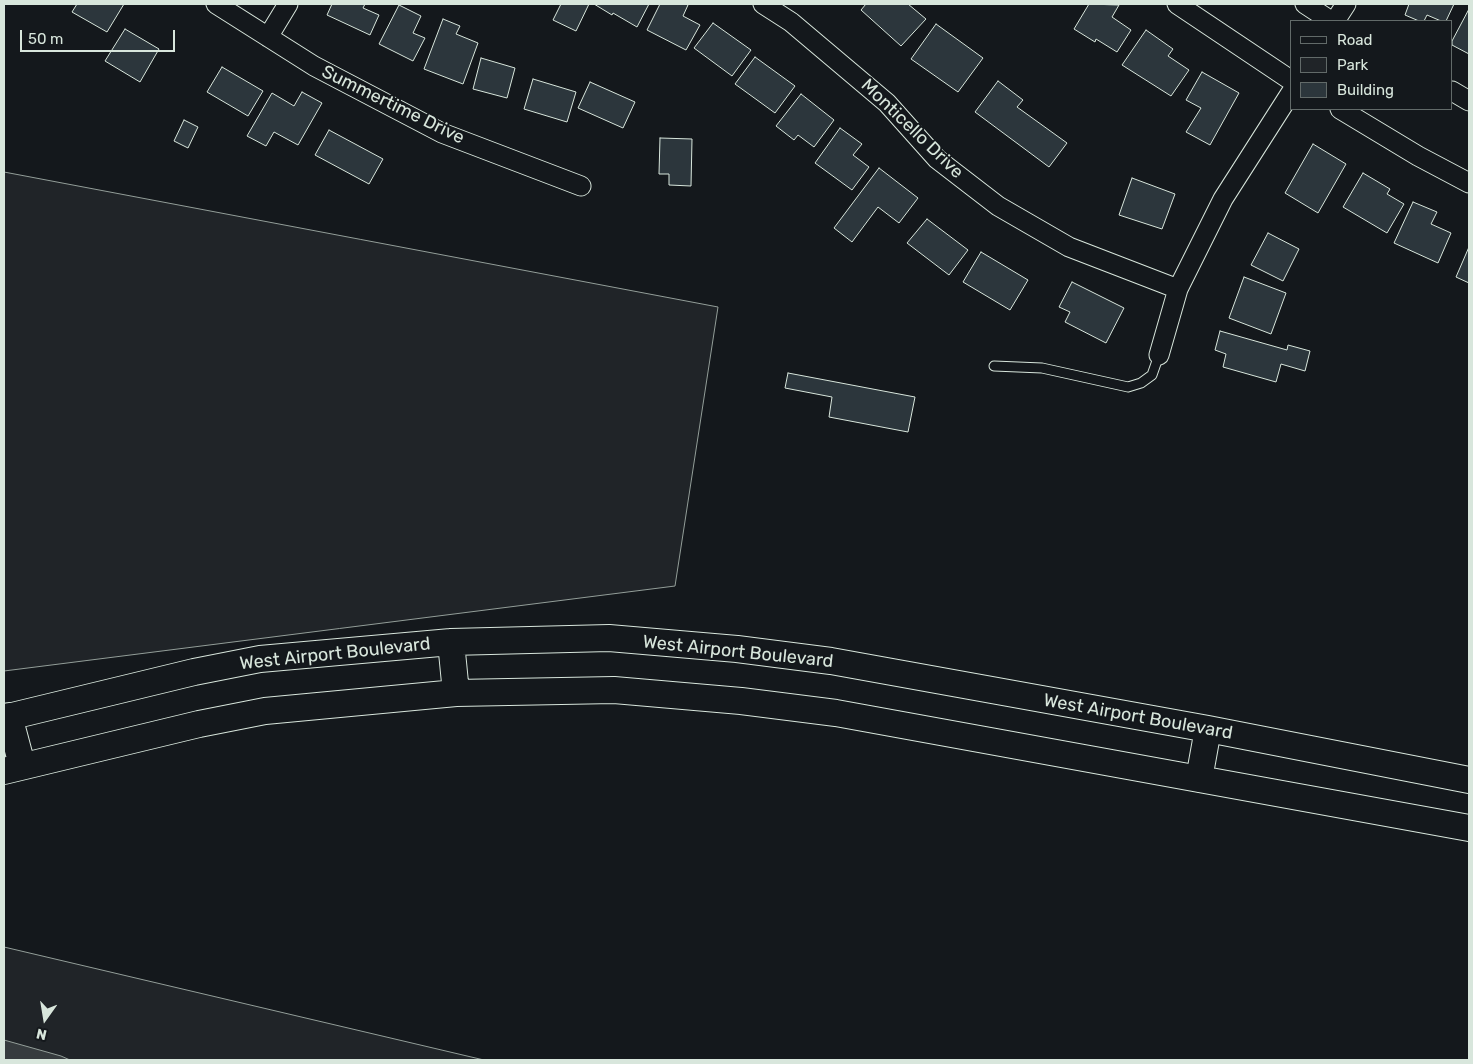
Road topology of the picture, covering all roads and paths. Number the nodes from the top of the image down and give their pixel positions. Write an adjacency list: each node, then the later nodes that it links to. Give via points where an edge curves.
1 (216, 4): 9 (street, Summertime Drive)
2 (288, 4): 9 (street)
3 (763, 4): 17 (street, Monticello Drive, via 791,22 887,103 937,159 998,206 1069,247)
4 (1177, 4): 10 (street)
5 (1305, 4): 7 (street)
6 (1346, 4): 8 (street)
7 (1329, 20)
8 (1336, 20)
9 (268, 37): 16 (street, Summertime Drive, via 314,66 442,133)
10 (1290, 80)
11 (1453, 92): 13 (street)
12 (1290, 94): 17 (street, via 1223,198)
13 (1469, 101)
14 (1342, 110): 15 (street)
15 (1469, 183)
16 (581, 186)
17 (1178, 289): 18 (street)
18 (1160, 355): 19 (lane, via 1152,375 1128,387 1042,368)
19 (994, 366)
20 (451, 642): 21 (main road); 22 (main road, West Airport Boulevard, via 260,659); 23 (main road, West Airport Boulevard, via 609,638 736,649 831,661)
21 (456, 694): 24 (main road, via 265,711); 25 (main road, via 614,690 741,701 836,713)
22 (6, 717): 24 (main road)
23 (1208, 729): 25 (main road); 26 (main road, West Airport Boulevard)
24 (13, 768)
25 (1199, 778): 27 (main road)
26 (1469, 780)
27 (1469, 828)

